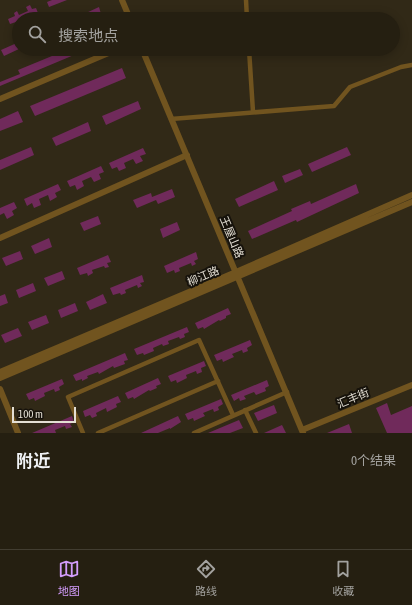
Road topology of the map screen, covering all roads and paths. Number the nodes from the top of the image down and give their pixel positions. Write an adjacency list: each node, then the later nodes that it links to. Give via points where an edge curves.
1 (122, 0): 3 (street)
2 (246, 0): 4 (street)
3 (127, 12)
4 (247, 12)
5 (101, 56): 9 (street)
6 (145, 56): 11 (street, 王屋山路)
7 (249, 56): 10 (street)
8 (412, 66): 10 (street, via 400,67 350,87 334,106)
9 (0, 99)
10 (253, 112): 11 (street)
11 (171, 119): 12 (street, 王屋山路)
12 (187, 155): 15 (street); 16 (street, 王屋山路)
13 (412, 195): 16 (street, 柳江路)
14 (412, 202): 16 (street, 柳江路)
15 (0, 238)
16 (237, 275): 17 (street, 柳江路); 18 (street, 柳江路); 22 (street, 王屋山路)
17 (0, 372)
18 (0, 378)
19 (218, 381): 24 (street); 27 (street, via 199,340 68,397); 28 (street)
20 (412, 385): 25 (street, 汇丰街)
21 (0, 389): 26 (street)
22 (286, 392): 23 (street); 25 (street, 王屋山路)
23 (245, 410): 24 (street); 30 (street)
24 (233, 415): 29 (street)
25 (303, 432)
26 (18, 433)
27 (83, 433)
28 (98, 433)
29 (194, 433)
30 (256, 433)

